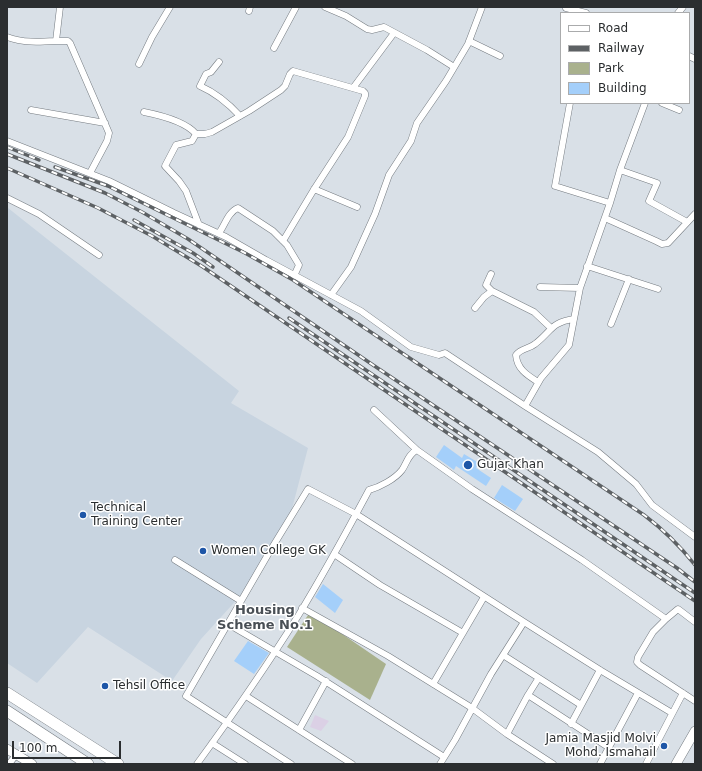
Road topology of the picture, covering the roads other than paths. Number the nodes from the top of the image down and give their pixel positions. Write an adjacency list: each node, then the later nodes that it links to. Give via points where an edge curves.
1 (60, 7): 10 (street)
2 (170, 7): 15 (street)
3 (296, 7): 12 (street)
4 (482, 7): 11 (street)
5 (328, 8): 8 (street, via 367,29 384,27)
6 (565, 9): 7 (street)
7 (581, 12)
8 (394, 33): 16 (street); 17 (street)
9 (7, 37): 10 (street, via 17,41)
10 (56, 41): 25 (street, via 70,43)
11 (469, 41): 13 (street); 16 (street)
12 (274, 48)
13 (500, 56)
14 (219, 62): 24 (street, via 206,74 200,86 213,92)
15 (139, 64)
16 (454, 67): 49 (street, via 417,123 411,140 389,175 373,219 350,267)
17 (353, 88): 24 (street, via 293,71 281,90); 30 (street, via 365,94 358,114 348,136)
18 (570, 104): 32 (street, via 555,186)
19 (645, 104): 28 (street)
20 (664, 104): 22 (street)
21 (31, 110): 25 (street)
22 (679, 110)
23 (144, 112): 26 (street, via 185,125)
24 (240, 116): 26 (street, via 212,132)
25 (105, 123): 29 (street, via 109,132 108,137)
26 (196, 134): 37 (street, via 192,141 176,145 165,166 186,191)
27 (7, 141): 29 (street)
28 (620, 170): 32 (street); 36 (street, via 657,183 649,201)
29 (90, 173): 37 (street)
30 (314, 189): 33 (street); 39 (street)
31 (7, 198): 40 (street, via 39,214)
32 (610, 203): 35 (street)
33 (357, 207)
34 (695, 214): 36 (street)
35 (605, 218): 36 (street, via 662,244 668,243); 41 (street)
36 (687, 222)
37 (199, 224): 38 (street)
38 (219, 234): 39 (street, via 228,216 238,208); 43 (street)
39 (283, 240): 43 (street, via 299,264)
40 (99, 255)
41 (587, 266): 44 (street); 46 (street)
42 (490, 274): 48 (street, via 486,285)
43 (294, 276): 49 (street)
44 (629, 280): 47 (street); 52 (street)
45 (540, 287): 46 (street)
46 (580, 288): 51 (street)
47 (658, 289)
48 (492, 291): 50 (street); 53 (street, via 534,312)
49 (331, 295): 55 (street, via 361,311 411,347 439,355 445,353)
50 (475, 308)
51 (574, 319): 53 (street, via 559,322); 54 (street, via 569,345)
52 (611, 324)
53 (551, 328): 54 (street, via 534,345 519,351 516,355 521,370)
54 (538, 382): 55 (street)
55 (525, 406): 59 (street, via 598,452 636,484 652,505)
56 (374, 410): 57 (street)
57 (417, 450): 58 (street, via 412,452 402,471 381,486 369,490); 65 (street)
58 (356, 514): 60 (street); 62 (street); 63 (street, via 308,489)
59 (695, 537)
60 (334, 554): 64 (street); 69 (street, via 380,585)
61 (175, 560): 63 (street)
62 (484, 597): 66 (street); 69 (street)
63 (241, 601): 68 (street)
64 (302, 608): 70 (street); 75 (street)
65 (666, 619): 67 (street, via 678,609); 78 (street, via 653,632 637,662)
66 (524, 622): 71 (street); 72 (street)
67 (695, 622)
68 (228, 624): 70 (street); 86 (street, via 186,696)
69 (463, 633): 75 (street)
70 (275, 651): 74 (street); 80 (street)
71 (503, 655): 73 (street); 83 (street)
72 (600, 670): 77 (street); 82 (street)
73 (538, 679): 79 (street); 82 (street)
74 (326, 681): 88 (street); 95 (street)
75 (434, 684): 83 (street)
76 (7, 693): 100 (highway)
77 (638, 693): 85 (street); 92 (street)
78 (683, 693): 81 (street); 85 (street)
79 (528, 695): 87 (street); 90 (street)
80 (246, 696): 86 (street); 88 (street)
81 (695, 701)
82 (581, 705): 87 (street)
83 (472, 708): 90 (street); 95 (street)
84 (7, 711): 99 (highway)
85 (672, 713): 107 (street)
86 (226, 723): 91 (street); 103 (street)
87 (572, 724): 92 (street)
88 (299, 730): 96 (street)
89 (695, 731): 108 (main road)
90 (507, 734): 105 (street)
91 (212, 743): 101 (street); 102 (street)
92 (608, 747): 106 (street)
93 (7, 749): 94 (main road)
94 (16, 755): 97 (street); 98 (main road)
95 (444, 757): 104 (street)
96 (348, 763)
97 (9, 764)
98 (32, 764)
99 (88, 764)
100 (118, 764)
101 (197, 764)
102 (246, 764)
103 (291, 764)
104 (440, 764)
105 (553, 764)
106 (600, 764)
107 (646, 764)
108 (676, 764)

